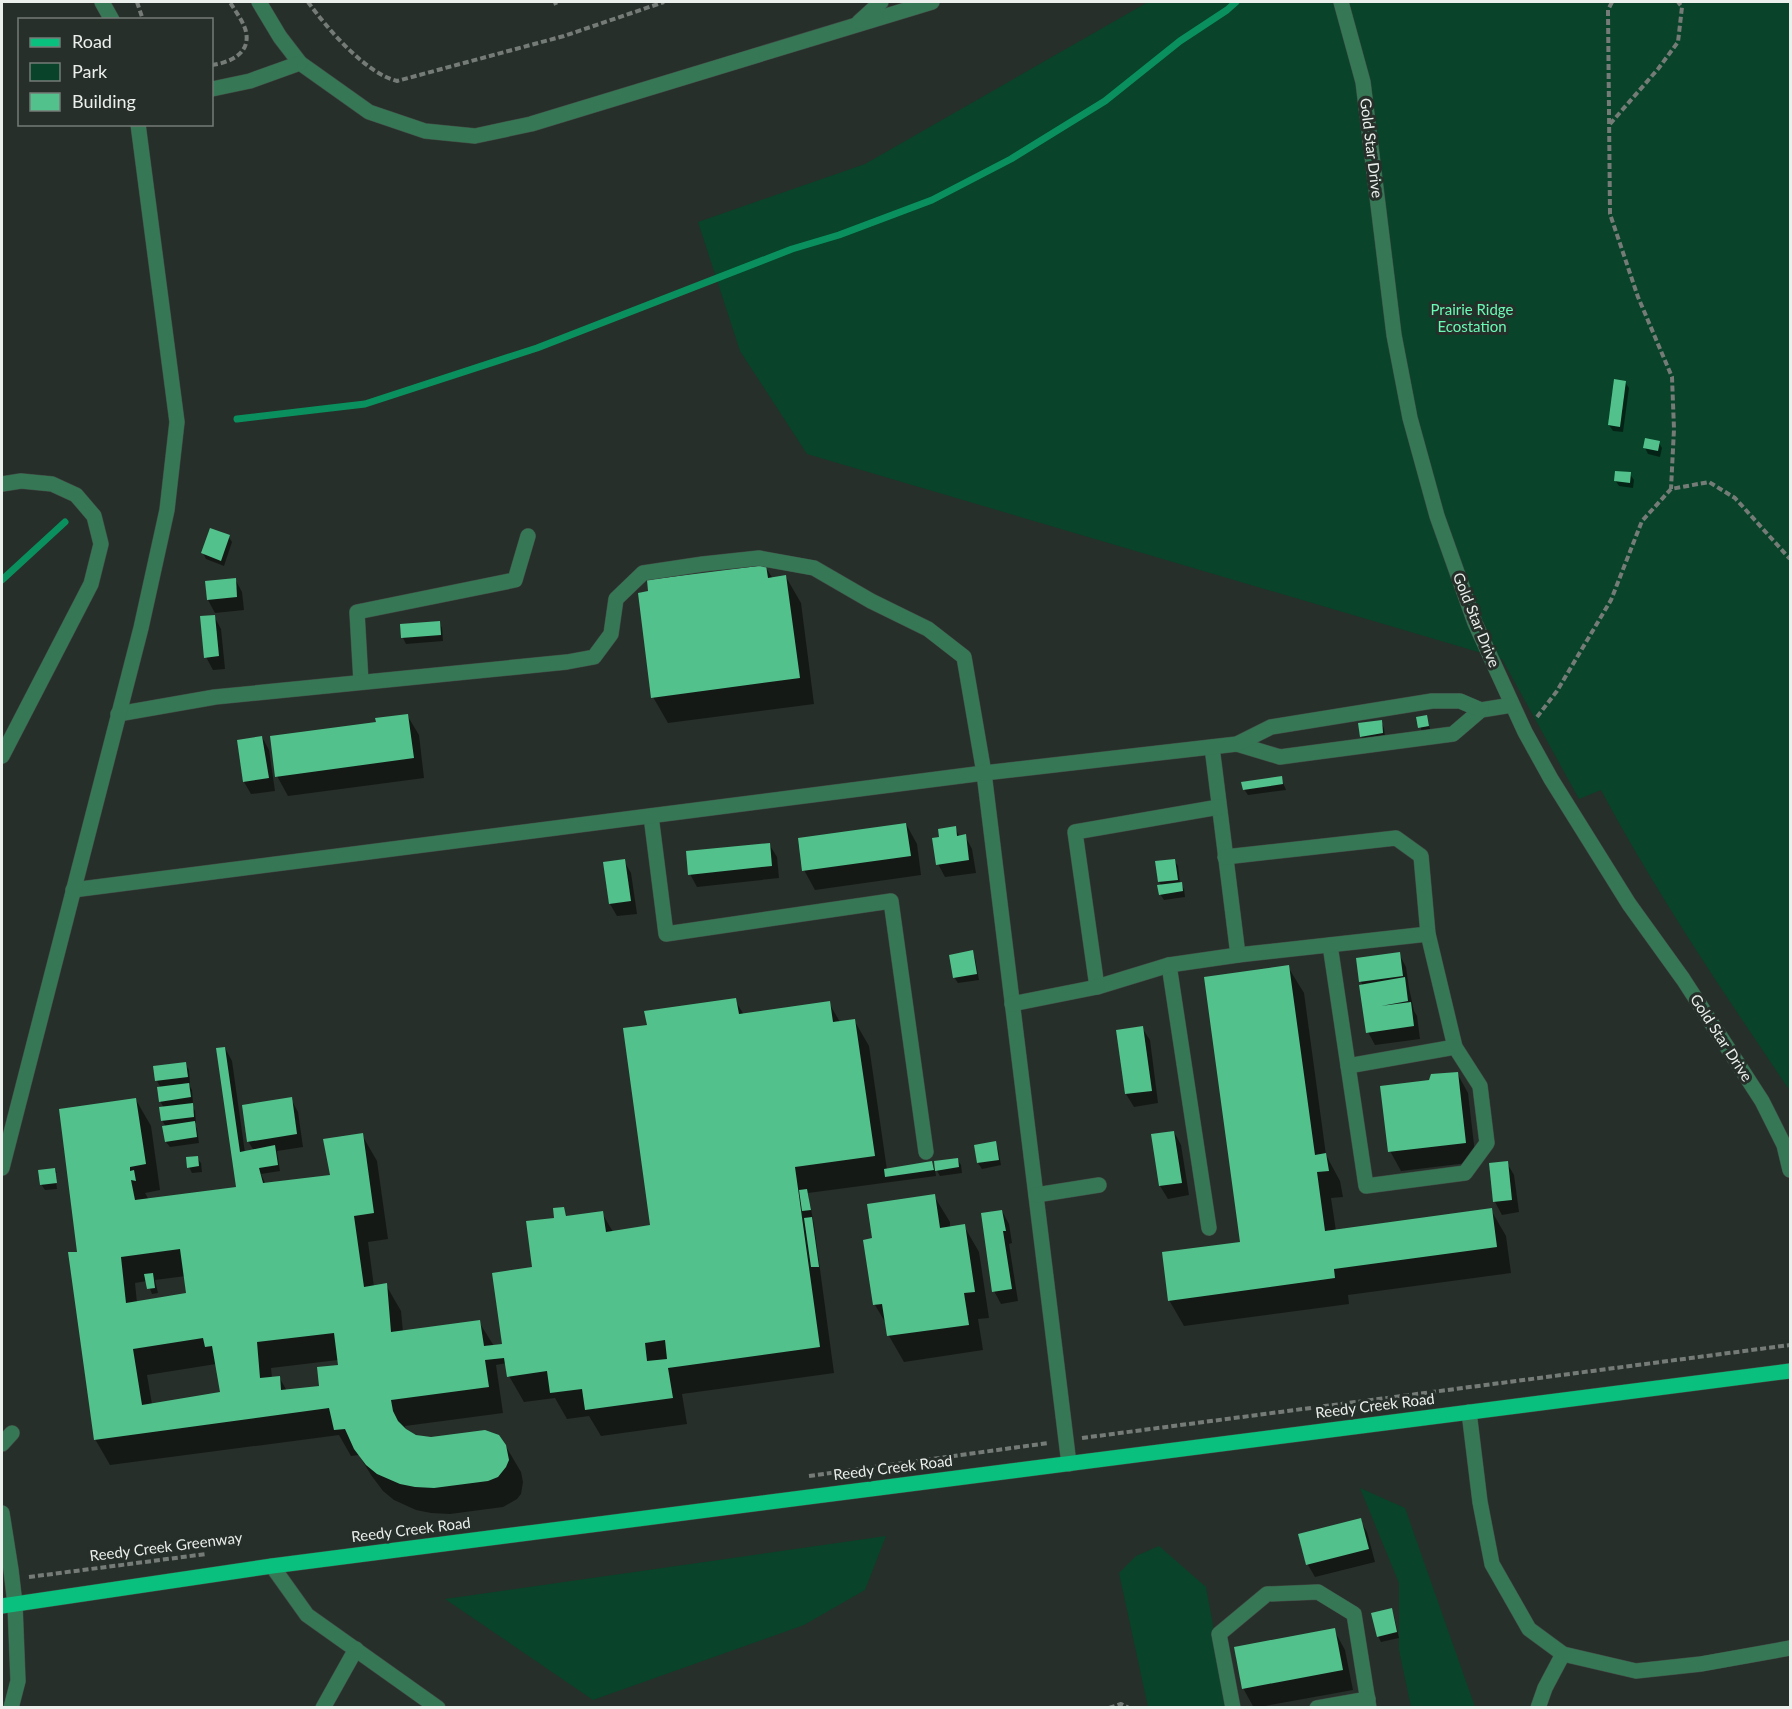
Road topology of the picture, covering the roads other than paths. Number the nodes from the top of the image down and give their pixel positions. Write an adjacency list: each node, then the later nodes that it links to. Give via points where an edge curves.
1 (102, 2): 6 (street)
2 (259, 2): 8 (street)
3 (881, 2): 7 (street)
4 (932, 2): 7 (street)
5 (1341, 2): 14 (street, Gold Star Drive, via 1363,82 1392,324 1410,418 1441,527 1475,623)
6 (111, 18)
7 (856, 25): 8 (street, via 531,124 475,136 425,131 369,112)
8 (300, 63): 9 (street, via 250,81)
9 (213, 89)
10 (138, 126): 16 (street, via 177,422 167,510)
11 (2, 484): 19 (street, via 52,484 76,495 94,516 101,544 91,584)
12 (528, 536): 13 (street, via 515,580 357,612)
13 (362, 682): 16 (street, via 215,697); 20 (street, via 594,657 610,634 616,599 643,573 759,558 814,568 928,629 964,657)
14 (1512, 705): 15 (street); 35 (street, Gold Star Drive, via 1568,807 1629,904 1762,1101 1784,1145)
15 (1481, 710): 17 (street, via 1460,701 1432,701 1271,727); 17 (street, via 1453,734 1280,757)
16 (118, 714): 24 (street)
17 (1237, 744): 18 (street)
18 (1212, 747): 20 (street); 21 (street)
19 (2, 756)
20 (984, 773): 22 (street); 30 (street)
21 (1219, 807): 23 (street); 29 (street, via 1075,832)
22 (651, 816): 24 (street); 33 (street, via 666,934 891,901)
23 (1226, 857): 25 (street, via 1396,838 1421,856); 27 (street)
24 (73, 890): 34 (street)
25 (1428, 934): 26 (street); 31 (street)
26 (1330, 945): 27 (street); 32 (street)
27 (1238, 955): 28 (street)
28 (1169, 966): 29 (street); 38 (street)
29 (1097, 987): 30 (street)
30 (1012, 1004): 37 (street)
31 (1455, 1047): 32 (street); 32 (street, via 1480,1086 1487,1143 1465,1173 1366,1186)
32 (1348, 1066)
33 (926, 1152)
34 (2, 1168)
35 (1791, 1170)
36 (1099, 1185): 37 (street)
37 (1036, 1195): 41 (street)
38 (1209, 1228)
39 (1791, 1371): 40 (main road, Reedy Creek Road)
40 (1469, 1412): 41 (main road, Reedy Creek Road); 47 (street, via 1492,1564 1529,1629)
41 (1069, 1464): 43 (main road, Reedy Creek Road)
42 (2, 1513): 44 (street, via 12,1579)
43 (272, 1566): 44 (main road, Reedy Creek Road); 46 (street, via 307,1615)
44 (8, 1605): 49 (street, via 18,1681)
45 (1791, 1648): 47 (street, via 1636,1671)
46 (356, 1649): 50 (street); 51 (street)
47 (1563, 1654): 54 (street)
48 (1368, 1703): 52 (street, via 1354,1614 1318,1592 1267,1594 1219,1634); 53 (street)
49 (11, 1707)
50 (323, 1707)
51 (438, 1707)
52 (1233, 1707)
53 (1317, 1707)
54 (1538, 1707)

